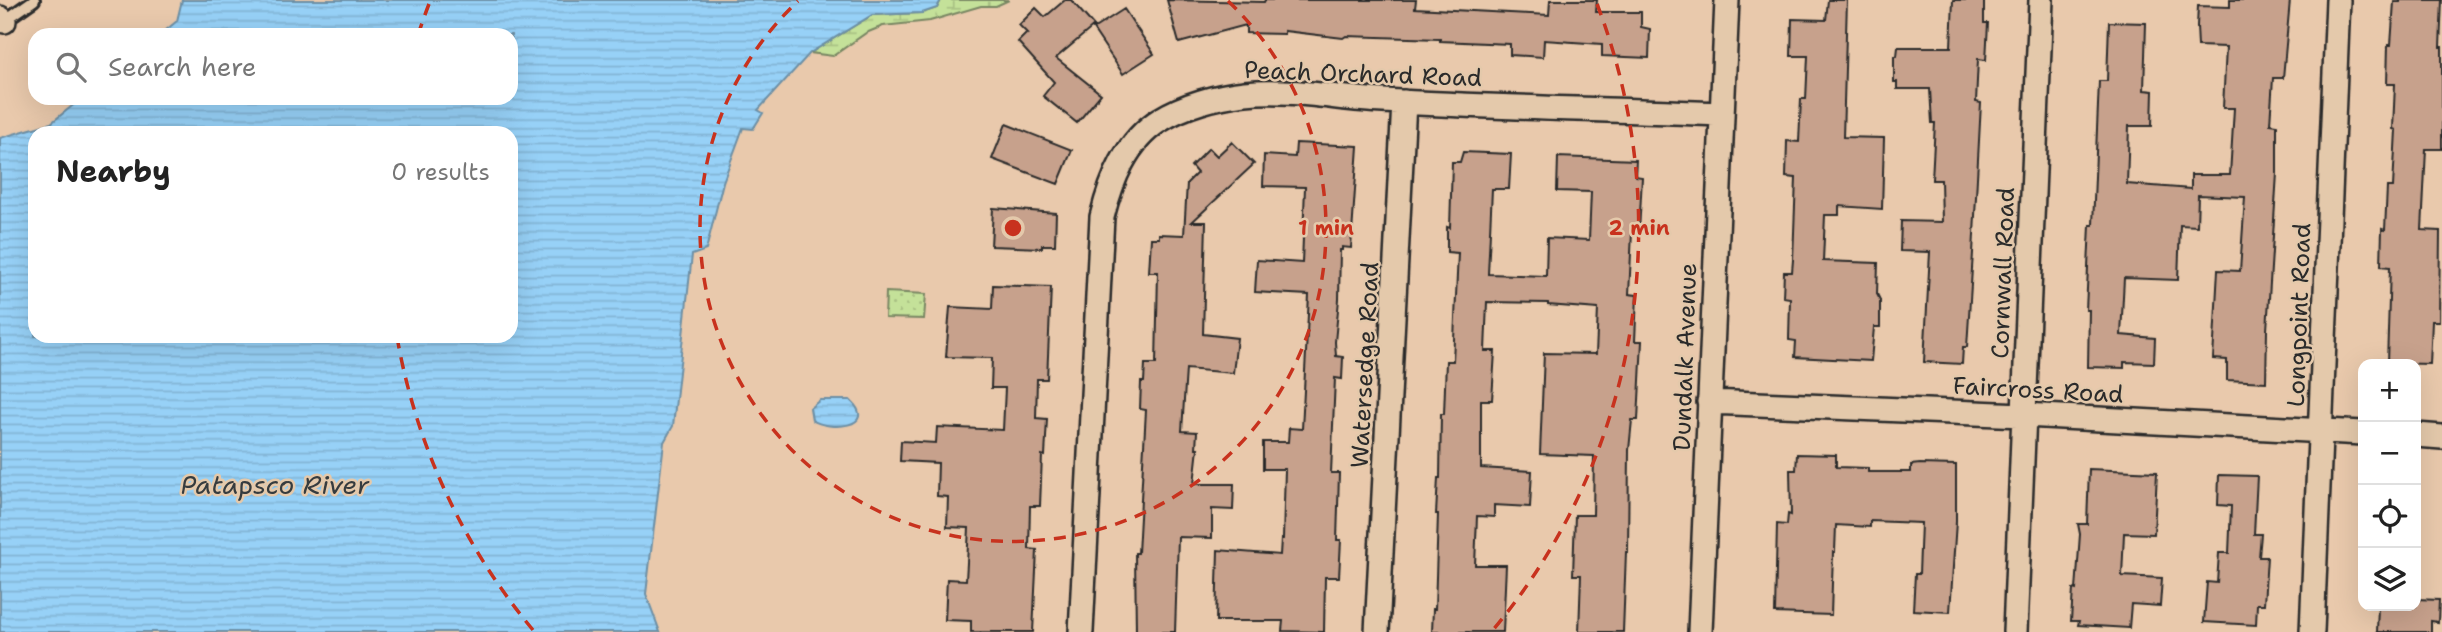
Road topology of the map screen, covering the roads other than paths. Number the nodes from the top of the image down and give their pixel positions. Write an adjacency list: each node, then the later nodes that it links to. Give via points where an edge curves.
1 (34, 0): 5 (lane)
2 (1727, 0): 7 (street, Dundalk Avenue)
3 (2041, 0): 9 (street, Cornwall Road)
4 (2338, 0): 10 (street, Longpoint Road)
5 (2, 19)
6 (1404, 102): 7 (street, Peach Orchard Road); 14 (street, Peach Orchard Road, via 1246,93 1193,104 1160,120 1126,154 1112,183 1101,232); 15 (street, Watersedge Road)
7 (1721, 114): 8 (street, Dundalk Avenue)
8 (1709, 402): 9 (street, Faircross Road); 16 (street, Dundalk Avenue)
9 (2023, 415): 10 (street, Faircross Road); 17 (street, Cornwall Road)
10 (2321, 431): 11 (street, Faircross Road); 18 (street, Longpoint Road)
11 (2358, 433)
12 (2421, 435): 13 (street)
13 (2442, 437)
14 (1081, 632)
15 (1377, 632)
16 (1700, 632)
17 (2015, 632)
18 (2312, 632)

